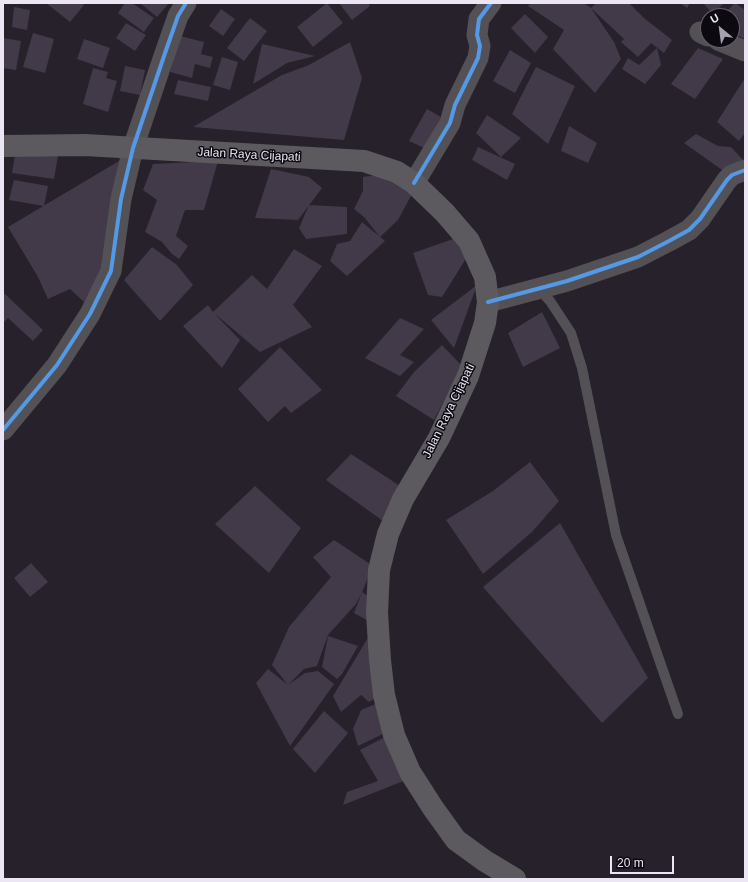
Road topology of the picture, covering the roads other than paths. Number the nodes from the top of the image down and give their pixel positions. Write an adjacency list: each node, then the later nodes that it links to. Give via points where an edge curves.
1 (186, 3): 4 (street, via 174,29)
2 (491, 3): 6 (street, via 479,19 478,58 455,105 450,123)
3 (3, 146): 4 (main road, Jalan Raya Cijapati, via 85,145)
4 (133, 148): 6 (main road, Jalan Raya Cijapati, via 364,161 397,172); 9 (street, via 121,199 111,271 90,314 57,365)
5 (745, 170): 7 (street, via 727,180 700,219 689,230 638,257)
6 (414, 183): 8 (main road, Jalan Raya Cijapati, via 445,213 468,241 485,277)
7 (538, 288): 8 (street); 10 (lane, via 571,333 582,368 616,535)
8 (488, 302): 11 (main road, Jalan Raya Cijapati, via 485,323 468,376 439,438 403,499 388,534 379,570 380,660 384,695 394,734 410,772 456,840)
9 (3, 430)
10 (678, 714)
11 (516, 879)

